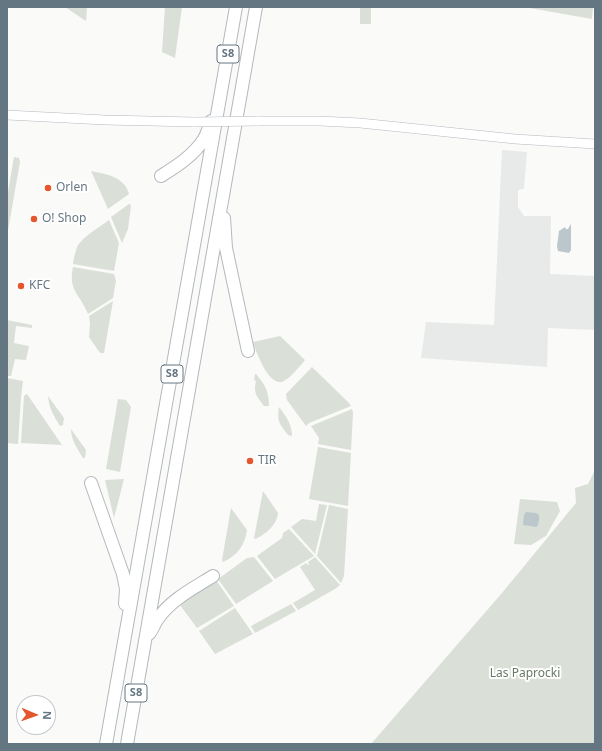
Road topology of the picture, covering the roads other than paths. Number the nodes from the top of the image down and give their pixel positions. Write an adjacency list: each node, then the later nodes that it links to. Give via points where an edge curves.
1 (236, 7): 3 (highway, S8)
2 (256, 7): 7 (highway, S8)
3 (220, 102): 6 (highway, via 197,148 190,156); 12 (highway, S8)
4 (7, 115): 5 (street, bridge, via 195,122 320,121)
5 (595, 144)
6 (161, 176)
7 (223, 195): 8 (highway, via 226,248); 11 (highway, S8)
8 (248, 351)
9 (91, 483): 12 (highway, via 124,574)
10 (213, 576): 11 (highway, via 171,604 158,619)
11 (145, 642): 14 (highway, S8)
12 (124, 646): 13 (highway, S8)
13 (106, 744)
14 (127, 744)

